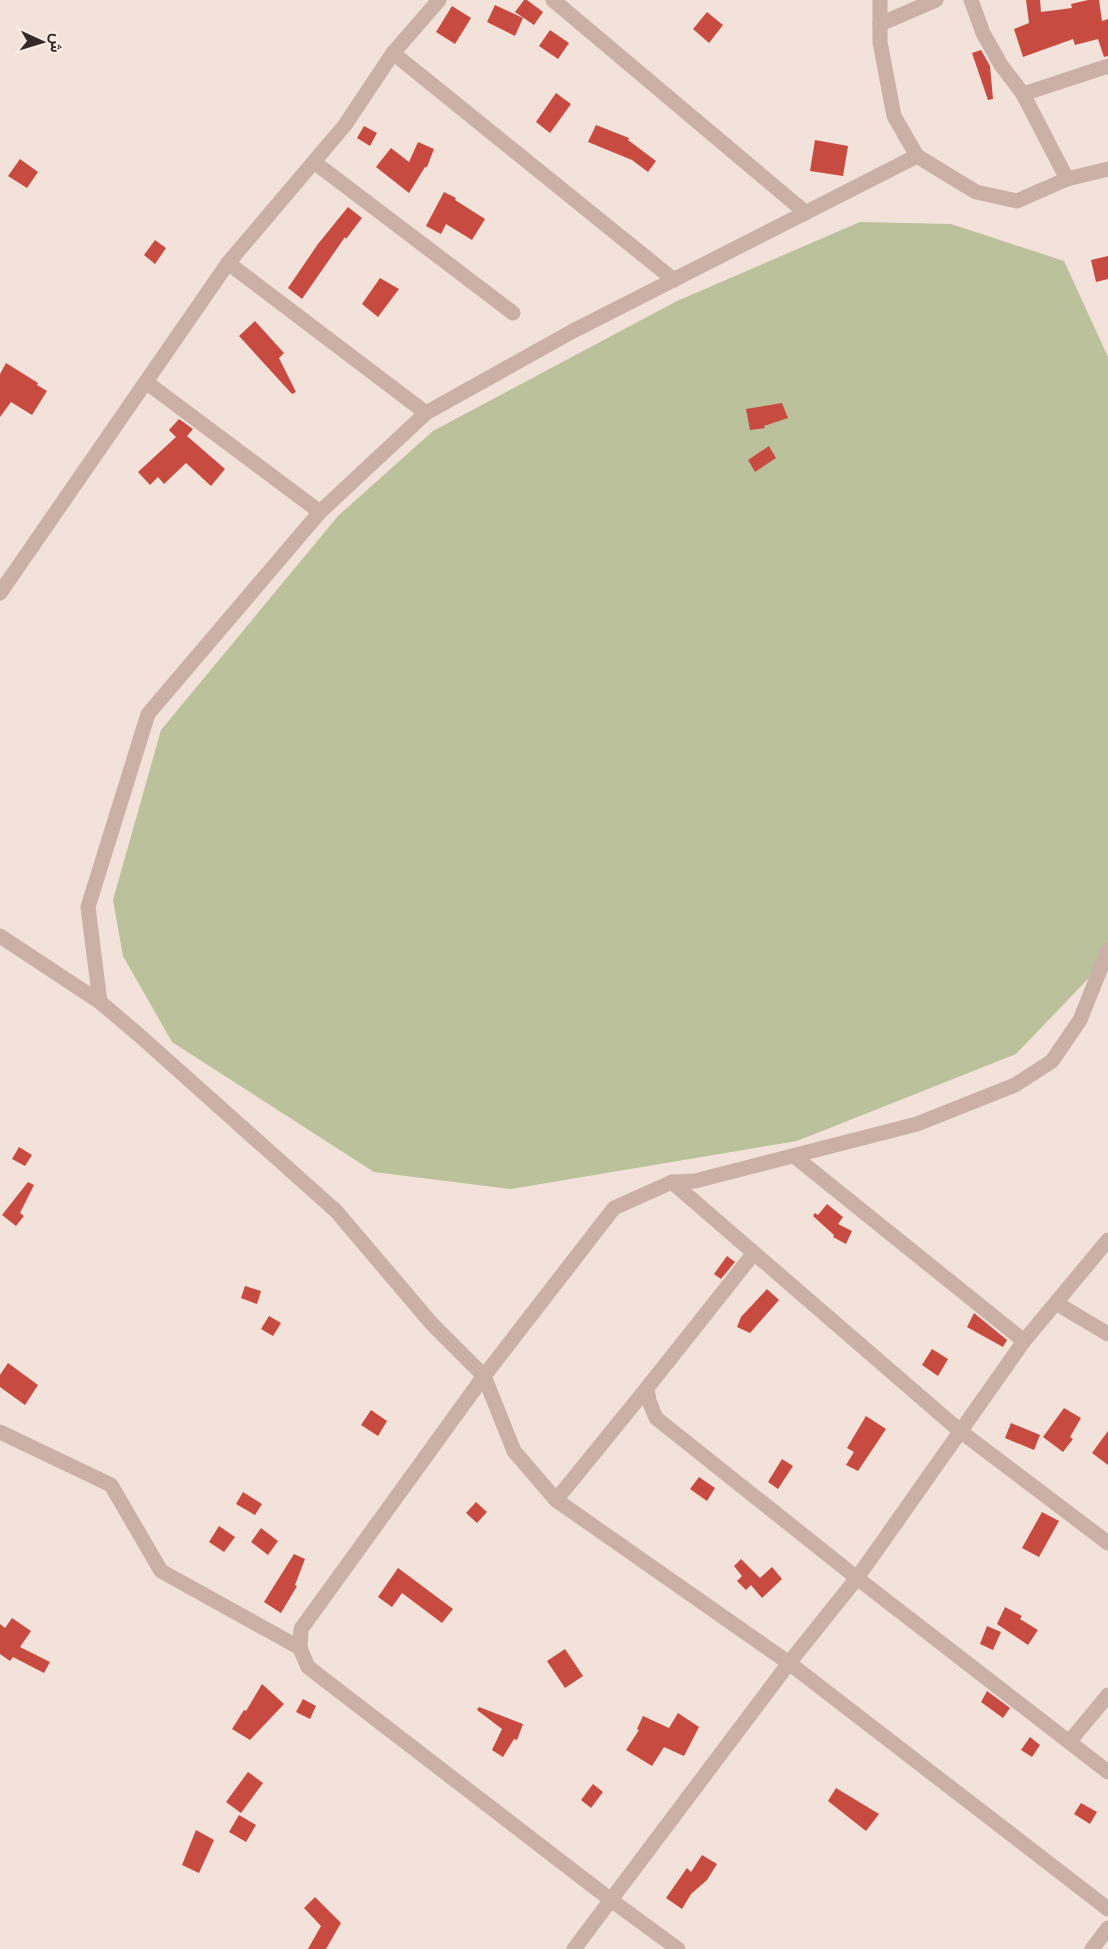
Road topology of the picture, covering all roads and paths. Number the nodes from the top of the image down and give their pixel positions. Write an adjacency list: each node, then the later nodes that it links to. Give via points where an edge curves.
1 (439, 0): 7 (street)
2 (553, 0): 14 (street)
3 (880, 0): 6 (street)
4 (936, 0): 6 (street)
5 (971, 0): 9 (street, via 1001,65)
6 (880, 24): 10 (street, via 894,116)
7 (393, 53): 11 (street, via 345,125); 16 (street)
8 (1108, 66): 9 (street)
9 (1023, 94): 13 (street)
10 (917, 156): 13 (street, via 975,192 1017,201); 14 (street)
11 (314, 162): 15 (street); 17 (street)
12 (1108, 169): 13 (street)
13 (1067, 179)
14 (806, 213): 16 (street)
15 (228, 263): 18 (street); 19 (street)
16 (674, 280): 19 (street)
17 (513, 313)
18 (146, 382): 20 (street); 21 (street)
19 (426, 413): 20 (street)
20 (320, 512): 24 (street, via 148,714 88,907)
21 (0, 593)
22 (0, 936): 24 (street)
23 (1108, 950): 25 (street, via 1080,1020 1052,1061 1015,1085 917,1124)
24 (100, 1002): 32 (street, via 336,1211 432,1323)
25 (794, 1156): 26 (street, via 695,1181); 31 (street)
26 (672, 1182): 28 (street); 32 (street, via 614,1208)
27 (1108, 1240): 29 (street)
28 (754, 1252): 33 (street); 34 (street)
29 (1056, 1303): 30 (street); 31 (street)
30 (1108, 1334)
31 (1024, 1341): 34 (street)
32 (484, 1376): 36 (street, via 514,1451); 39 (street, via 301,1629)
33 (647, 1388): 36 (street); 38 (street, via 656,1418)
34 (960, 1431): 37 (street); 38 (street)
35 (0, 1432): 39 (street, via 111,1485 161,1571)
36 (556, 1500): 40 (street)
37 (1108, 1543)
38 (857, 1578): 40 (street); 42 (street)
39 (300, 1648): 44 (street, via 308,1667)
40 (789, 1663): 44 (street); 45 (street)
41 (1108, 1695): 42 (street)
42 (1070, 1741): 43 (street)
43 (1108, 1772)
44 (611, 1900): 47 (street); 48 (street)
45 (1108, 1909)
46 (1108, 1928): 49 (street)
47 (574, 1949)
48 (678, 1949)
49 (1092, 1949)

